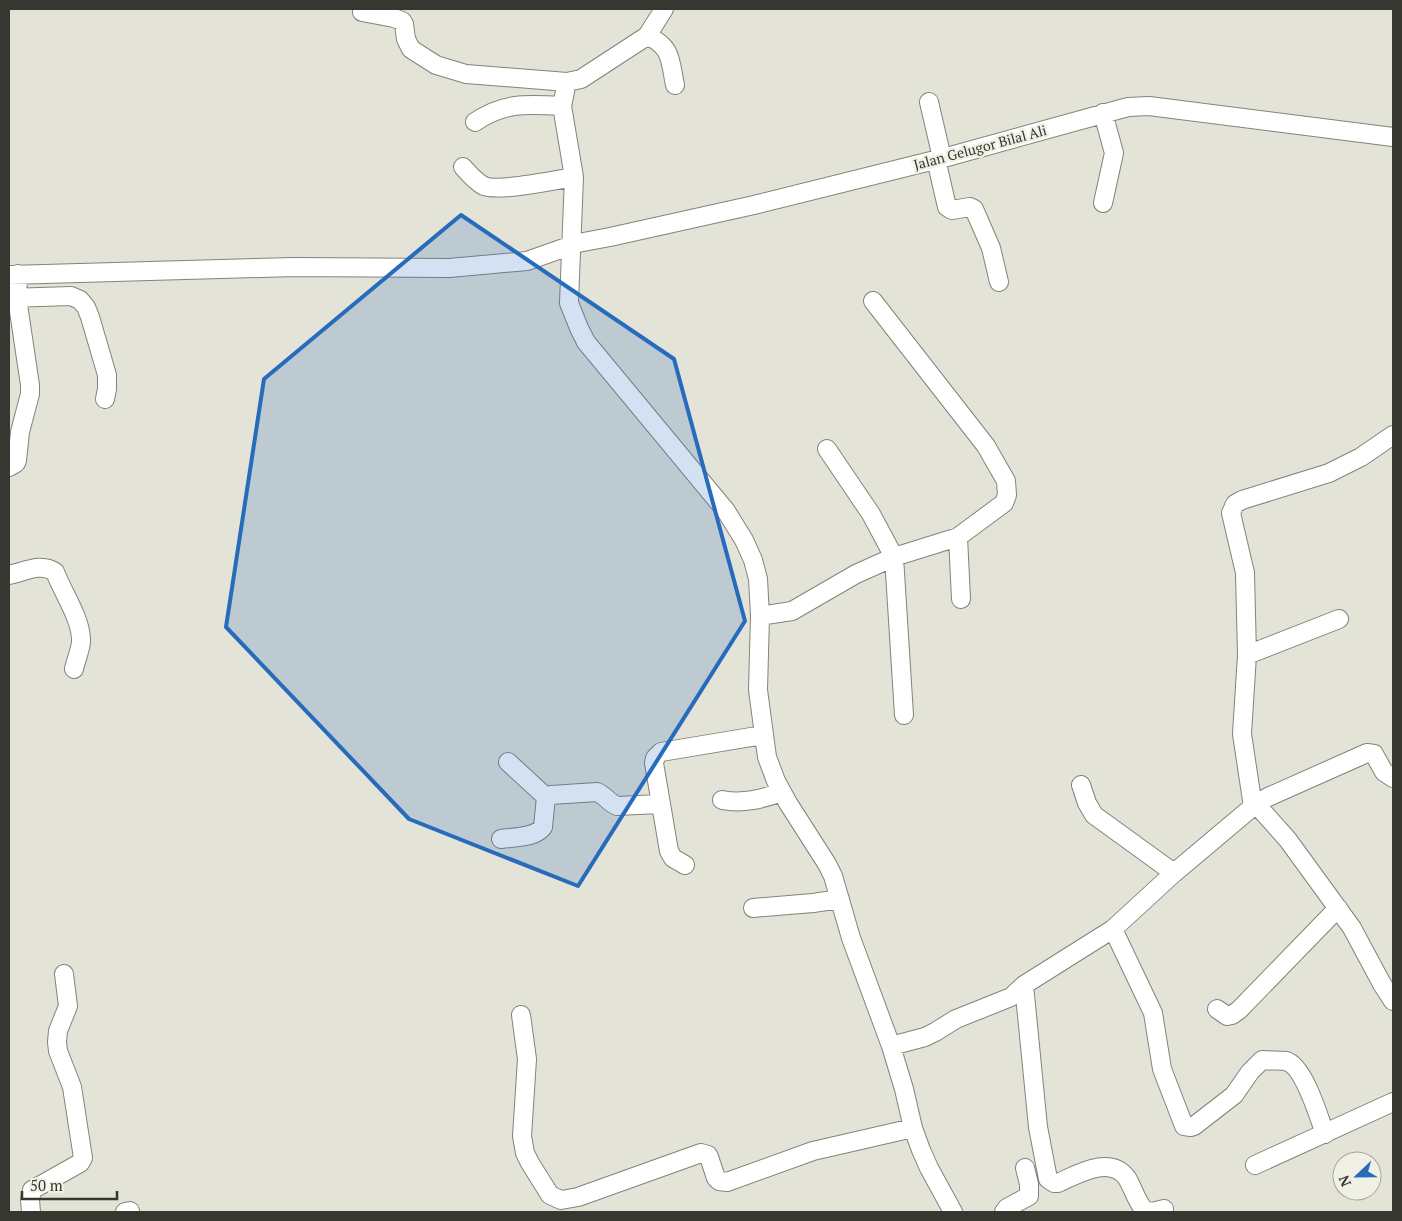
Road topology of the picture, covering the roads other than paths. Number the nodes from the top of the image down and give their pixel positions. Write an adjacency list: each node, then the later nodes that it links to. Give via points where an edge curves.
1 (664, 9): 3 (street)
2 (362, 12): 4 (street, via 402,21 411,50 436,66 466,74)
3 (648, 36): 4 (street, via 581,79); 5 (street, via 664,45)
4 (567, 82): 7 (street)
5 (676, 85)
6 (929, 102): 11 (street)
7 (562, 106): 9 (street, via 507,107 494,110); 13 (street)
8 (1103, 116): 10 (street, Jalan Gelugor Bilal Ali, via 1128,107 1149,106); 11 (street, Jalan Gelugor Bilal Ali); 14 (street, via 1114,153)
9 (475, 122)
10 (1393, 137)
11 (938, 160): 15 (street, Jalan Gelugor Bilal Ali); 16 (street, via 949,209 974,209 991,248)
12 (463, 168): 13 (street, via 486,186)
13 (574, 177): 15 (street)
14 (1103, 202)
15 (571, 249): 17 (street, Jalan Gelugor Bilal Ali, via 527,261 449,268 266,267); 27 (street, via 570,303 586,342 726,511 753,560 758,579)
16 (999, 282)
17 (15, 286): 19 (street, via 71,296 86,307 108,383); 22 (street, via 30,394 20,432 18,460)
18 (873, 301): 23 (street, via 976,432 1006,481 1004,503)
19 (105, 398)
20 (1393, 435): 29 (street, via 1361,457 1329,473 1235,504 1231,513 1245,573)
21 (828, 449): 24 (street, via 871,514)
22 (9, 467)
23 (958, 537): 24 (street); 26 (street)
24 (894, 558): 27 (street, via 844,579 792,611); 31 (street)
25 (9, 575): 30 (street, via 36,568 49,568 55,572 81,632)
26 (960, 599)
27 (760, 616): 32 (street, via 758,690)
28 (1339, 619): 29 (street)
29 (1247, 655): 40 (street, via 1242,734)
30 (74, 669)
31 (904, 715)
32 (764, 735): 36 (street, via 767,757); 39 (street, via 661,752 654,763)
33 (508, 762): 37 (street)
34 (1393, 778): 40 (street, via 1386,775 1374,754 1367,753)
35 (1081, 785): 43 (street, via 1094,815)
36 (782, 792): 38 (street, via 742,802); 44 (street, via 828,864)
37 (546, 797): 39 (street, via 597,792 617,806); 41 (street, via 540,831)
38 (722, 800)
39 (660, 804): 42 (street, via 669,852)
40 (1255, 805): 43 (street); 46 (street, via 1288,840)
41 (502, 839)
42 (685, 865)
43 (1174, 873): 47 (street)
44 (840, 899): 45 (street); 53 (street)
45 (753, 908)
46 (1338, 908): 50 (street); 51 (street, via 1239,1010 1227,1016)
47 (1113, 929): 49 (street); 56 (street, via 1152,1013 1162,1069 1184,1126 1194,1126 1234,1095 1262,1060 1286,1061 1301,1075)
48 (64, 974): 60 (street, via 68,1006 57,1042 72,1087 83,1158 80,1163 32,1190)
49 (1024, 985): 53 (street, via 1011,997 956,1019 935,1032); 59 (street, via 1038,1127 1048,1179 1058,1183 1101,1167 1119,1170 1144,1210)
50 (1393, 1002)
51 (1217, 1009)
52 (521, 1014): 55 (street, via 527,1059 523,1145 530,1163 550,1195 556,1199 578,1197 701,1153 708,1154 716,1178 727,1182 814,1151)
53 (891, 1046): 55 (street)
54 (1393, 1102): 56 (street)
55 (913, 1128): 61 (street, via 929,1168)
56 (1325, 1134): 57 (street)
57 (1255, 1165)
58 (1025, 1168): 62 (street, via 1029,1196)
59 (1164, 1209)
60 (31, 1212)
61 (954, 1212)
62 (1004, 1212)

